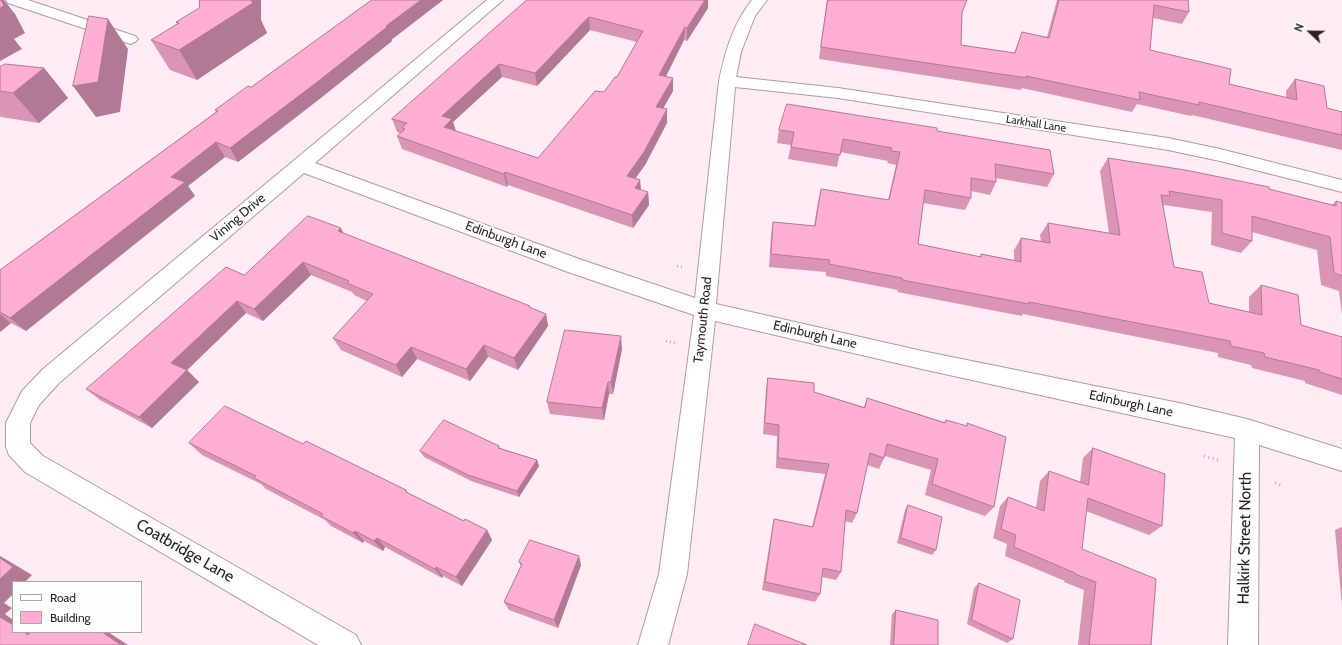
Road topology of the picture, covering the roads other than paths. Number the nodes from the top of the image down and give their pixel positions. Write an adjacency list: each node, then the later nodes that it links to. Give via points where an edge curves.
1 (13, 0): 4 (street)
2 (496, 0): 6 (street, Vining Drive)
3 (760, 0): 5 (street, Taymouth Road, via 748,15 733,52)
4 (130, 39)
5 (727, 81): 7 (street, Larkhall Lane, via 838,93 1168,144); 8 (street, Taymouth Road)
6 (301, 165): 8 (street, Edinburgh Lane, via 575,266); 10 (street, Vining Drive, via 51,376 30,398 18,423 18,447)
7 (1342, 186)
8 (705, 310): 9 (street, Edinburgh Lane); 13 (street, Taymouth Road, via 674,574)
9 (1247, 430): 11 (street, Edinburgh Lane); 14 (street, Halkirk Street North)
10 (26, 455): 12 (street, Coatbridge Lane, via 34,464)
11 (1342, 460)
12 (346, 645)
13 (653, 645)
14 (1243, 645)

